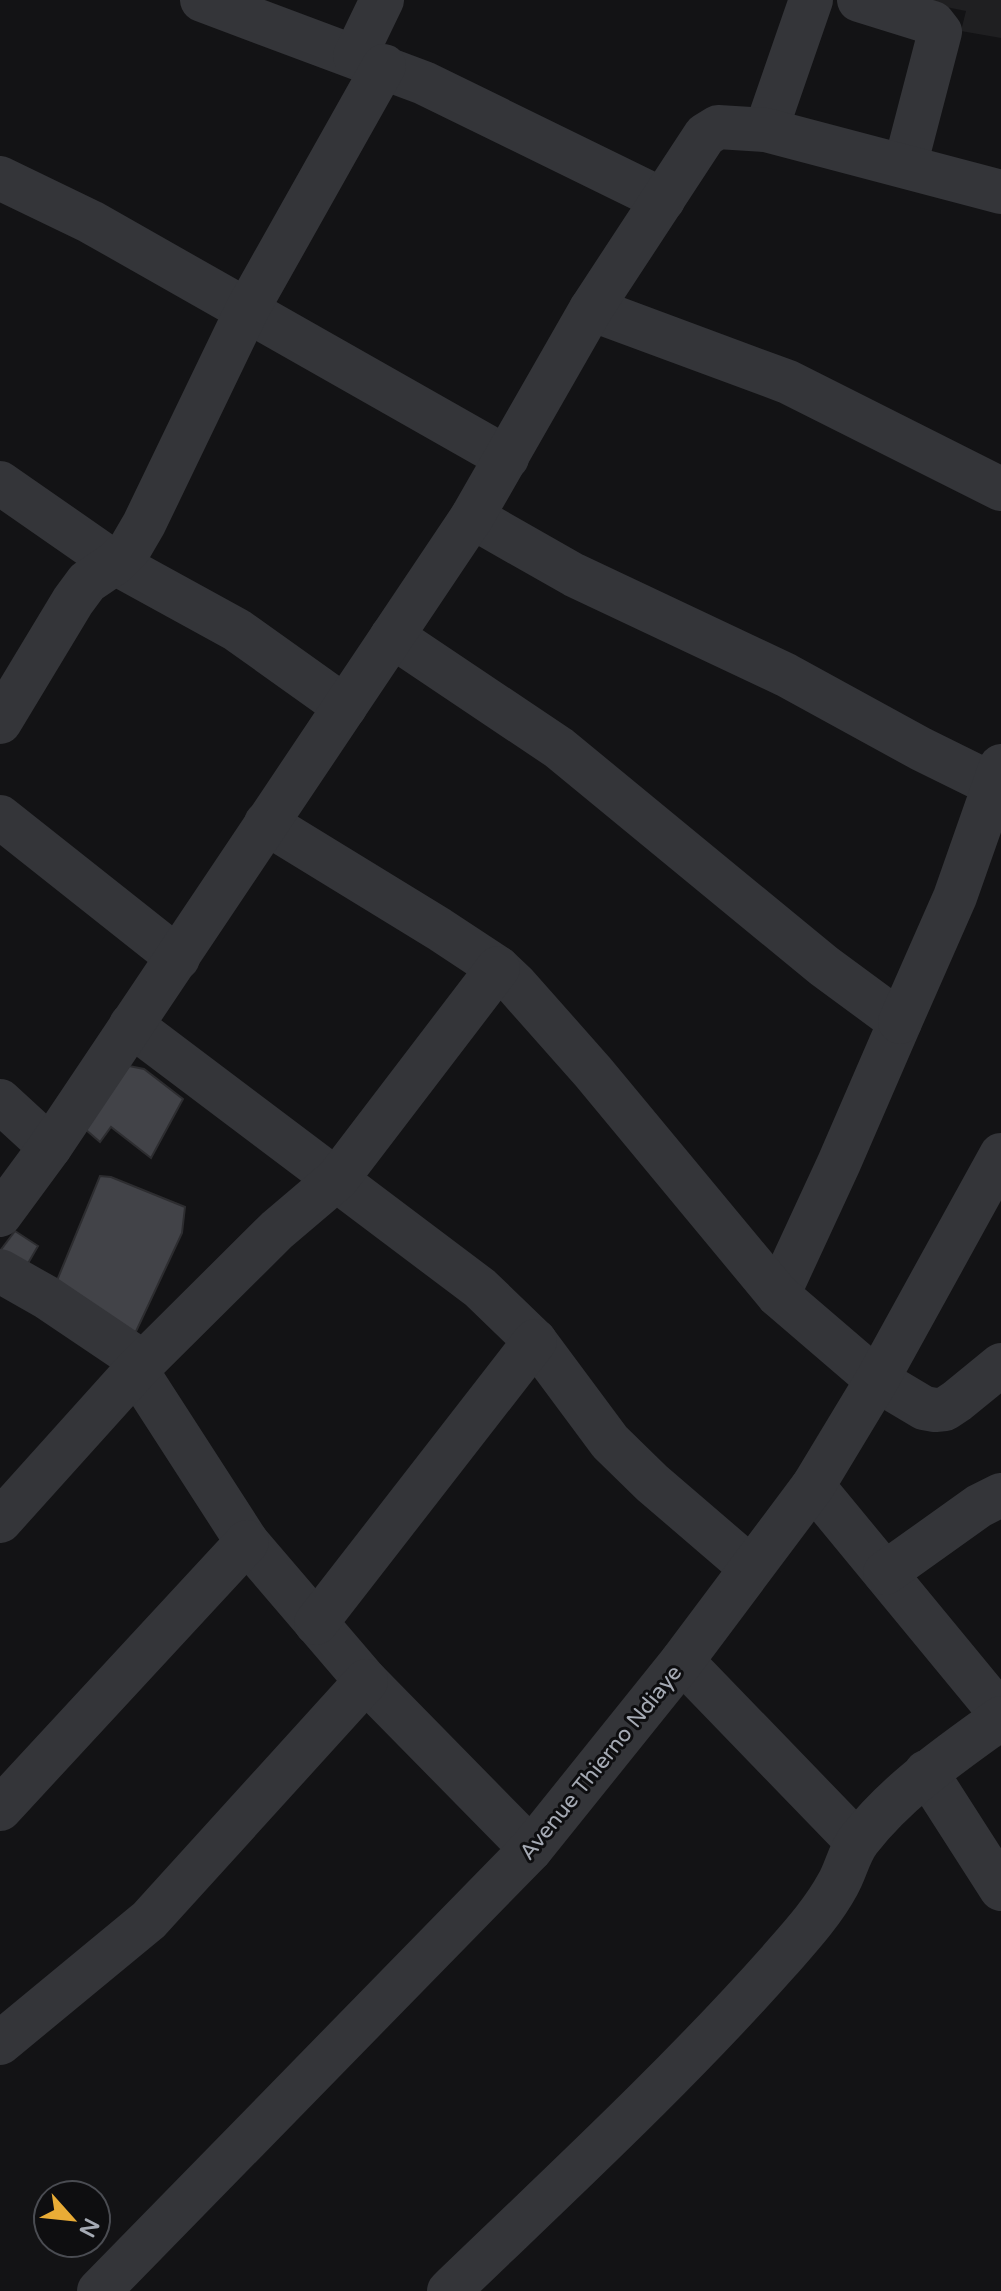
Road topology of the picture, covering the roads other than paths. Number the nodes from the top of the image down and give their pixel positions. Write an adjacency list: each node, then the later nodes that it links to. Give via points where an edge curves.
1 (202, 0): 5 (street)
2 (382, 0): 5 (street)
3 (811, 0): 6 (street)
4 (859, 0): 7 (street, via 933,23 940,32)
5 (370, 61): 10 (street); 11 (street)
6 (766, 130): 7 (street); 10 (street, via 718,127 705,135)
7 (905, 166): 9 (street)
8 (0, 178): 11 (street)
9 (1001, 192)
10 (663, 200): 12 (street)
11 (248, 308): 13 (street); 17 (street, via 144,524)
12 (591, 309): 13 (street); 15 (street, via 788,382)
13 (507, 458): 16 (street)
14 (0, 483): 17 (street)
15 (1001, 489)
16 (472, 517): 18 (street); 21 (street, via 574,575 786,675 921,749)
17 (115, 563): 19 (street, via 237,630); 20 (street, via 87,582 73,601)
18 (392, 636): 19 (street); 26 (street, via 559,748)
19 (345, 707): 23 (street)
20 (0, 722)
21 (998, 776): 26 (street, via 955,897)
22 (0, 817): 24 (street)
23 (266, 823): 24 (street); 25 (street)
24 (178, 958): 27 (street)
25 (498, 968): 31 (street); 34 (street, via 593,1072)
26 (900, 1022): 34 (street)
27 (131, 1025): 29 (street); 31 (street)
28 (0, 1101): 29 (street)
29 (50, 1147): 32 (street)
30 (1001, 1155): 38 (street, Avenue Thierno Ndiaye)
31 (337, 1179): 35 (street, via 463,1274); 37 (street, via 277,1230)
32 (0, 1215)
33 (0, 1271): 37 (street, via 46,1297)
34 (778, 1295): 38 (street)
35 (535, 1341): 43 (street, via 610,1442); 45 (street)
36 (1001, 1365): 38 (street, via 945,1409 924,1408)
37 (140, 1366): 41 (street); 42 (street)
38 (877, 1380): 39 (street, Avenue Thierno Ndiaye)
39 (813, 1486): 43 (street, Avenue Thierno Ndiaye); 44 (street)
40 (1001, 1495): 44 (street)
41 (0, 1521)
42 (247, 1542): 45 (street); 50 (street)
43 (751, 1568): 46 (street, Avenue Thierno Ndiaye)
44 (885, 1573): 48 (street)
45 (316, 1623): 47 (street)
46 (682, 1661): 51 (street); 52 (street, Avenue Thierno Ndiaye)
47 (366, 1681): 52 (street); 54 (street, via 149,1920)
48 (1001, 1716): 49 (street)
49 (926, 1772): 51 (street); 53 (street)
50 (0, 1809)
51 (857, 1842): 56 (street, via 838,1884 779,1961 643,2104)
52 (531, 1849): 55 (street, Avenue Thierno Ndiaye)
53 (1001, 1889)
54 (0, 2043)
55 (99, 2291)
56 (449, 2291)

